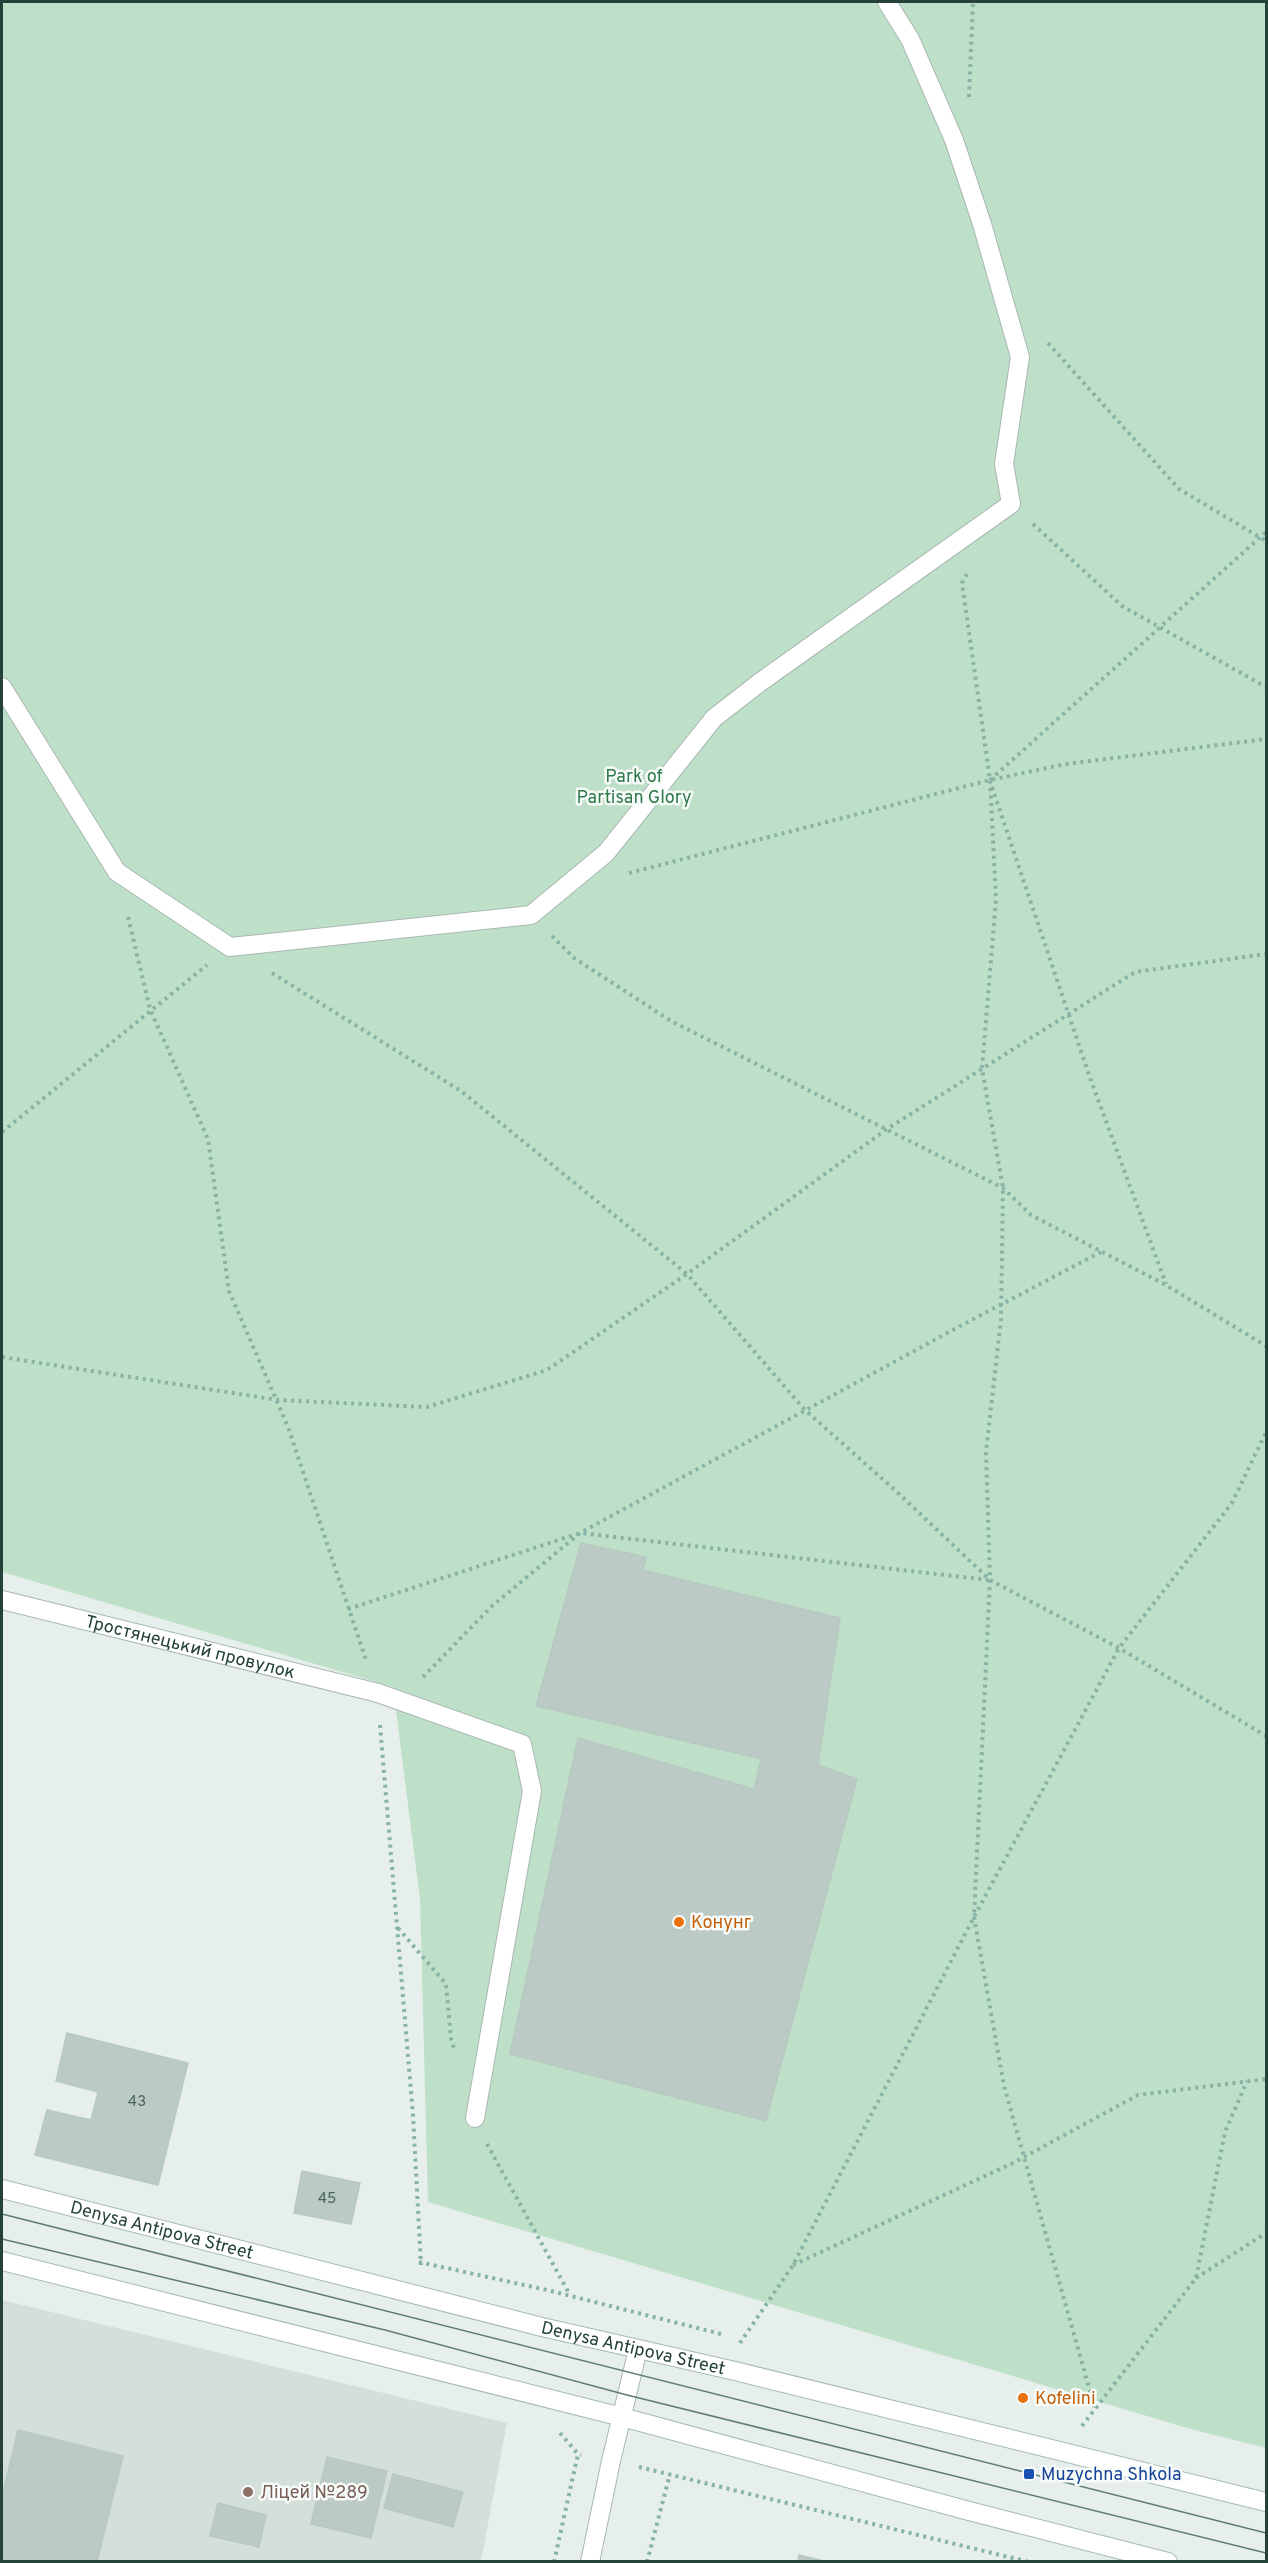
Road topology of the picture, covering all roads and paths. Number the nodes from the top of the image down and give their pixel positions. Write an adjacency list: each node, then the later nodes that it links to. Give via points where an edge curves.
1 (887, 2): 5 (street, via 910,39 954,140 1020,357 1004,464)
2 (973, 2): 3 (path)
3 (969, 105)
4 (1048, 342): 7 (path, via 1179,489)
5 (1011, 504): 10 (path, via 1122,606); 17 (street, via 714,718 606,854)
6 (1266, 532): 7 (path)
7 (1260, 537): 8 (path); 10 (path)
8 (1266, 541)
9 (968, 573): 14 (path, via 962,583)
10 (1159, 627): 12 (path); 14 (path)
11 (2, 687): 15 (street)
12 (1266, 687)
13 (1266, 739): 14 (path, via 1066,764)
14 (990, 780): 16 (path); 21 (path); 22 (path, via 996,898)
15 (117, 872): 18 (street); 20 (path)
16 (627, 873)
17 (531, 915): 18 (street); 23 (path, via 574,958 671,1021)
18 (230, 947): 20 (path); 27 (path, via 460,1091)
19 (1266, 954): 21 (path, via 1135,972)
20 (150, 1009): 24 (path); 32 (path, via 208,1140 229,1291)
21 (1069, 1015): 22 (path); 28 (path)
22 (982, 1069): 23 (path); 25 (path)
23 (887, 1129): 25 (path); 27 (path)
24 (2, 1132)
25 (1003, 1188): 26 (path, via 1031,1215); 29 (path)
26 (1102, 1252): 28 (path); 29 (path)
27 (687, 1274): 32 (path, via 547,1370 427,1407); 33 (path)
28 (1166, 1285): 30 (path)
29 (1002, 1304): 33 (path); 36 (path, via 986,1452)
30 (1266, 1346)
31 (2, 1357): 32 (path)
32 (278, 1400): 38 (path)
33 (805, 1410): 35 (path); 36 (path)
34 (1266, 1432): 39 (path, via 1232,1503)
35 (580, 1533): 36 (path); 38 (path); 41 (path, via 492,1606)
36 (990, 1580): 39 (path); 43 (path)
37 (2, 1600): 40 (street, Тростянецький провулок)
38 (348, 1609): 40 (path)
39 (1119, 1648): 42 (path); 43 (path)
40 (378, 1693): 41 (street, Тростянецький провулок); 53 (path, via 413,2115)
41 (400, 1701): 46 (street, Тростянецький провулок, via 522,1744 532,1791)
42 (1266, 1736)
43 (974, 1917): 47 (path, via 1004,2086); 51 (path)
44 (1266, 2079): 45 (path)
45 (1248, 2080): 47 (path, via 1138,2095); 52 (path, via 1225,2132)
46 (476, 2118)
47 (1024, 2156): 51 (path); 56 (path)
48 (2, 2189): 53 (street, Denysa Antipova Street)
49 (1266, 2233): 52 (path)
50 (2, 2261): 57 (street)
51 (793, 2265): 55 (path, via 741,2339)
52 (1196, 2278): 56 (path)
53 (423, 2296): 54 (street, Denysa Antipova Street)
54 (638, 2349): 55 (street, Denysa Antipova Street); 57 (street)
55 (735, 2371): 61 (street, Denysa Antipova Street)
56 (1095, 2409): 58 (path)
57 (622, 2417): 63 (street); 65 (street)
58 (1082, 2426)
59 (578, 2454): 62 (path)
60 (670, 2474): 64 (path)
61 (1266, 2502)
62 (554, 2562)
63 (590, 2562)
64 (647, 2562)
65 (1168, 2562)

